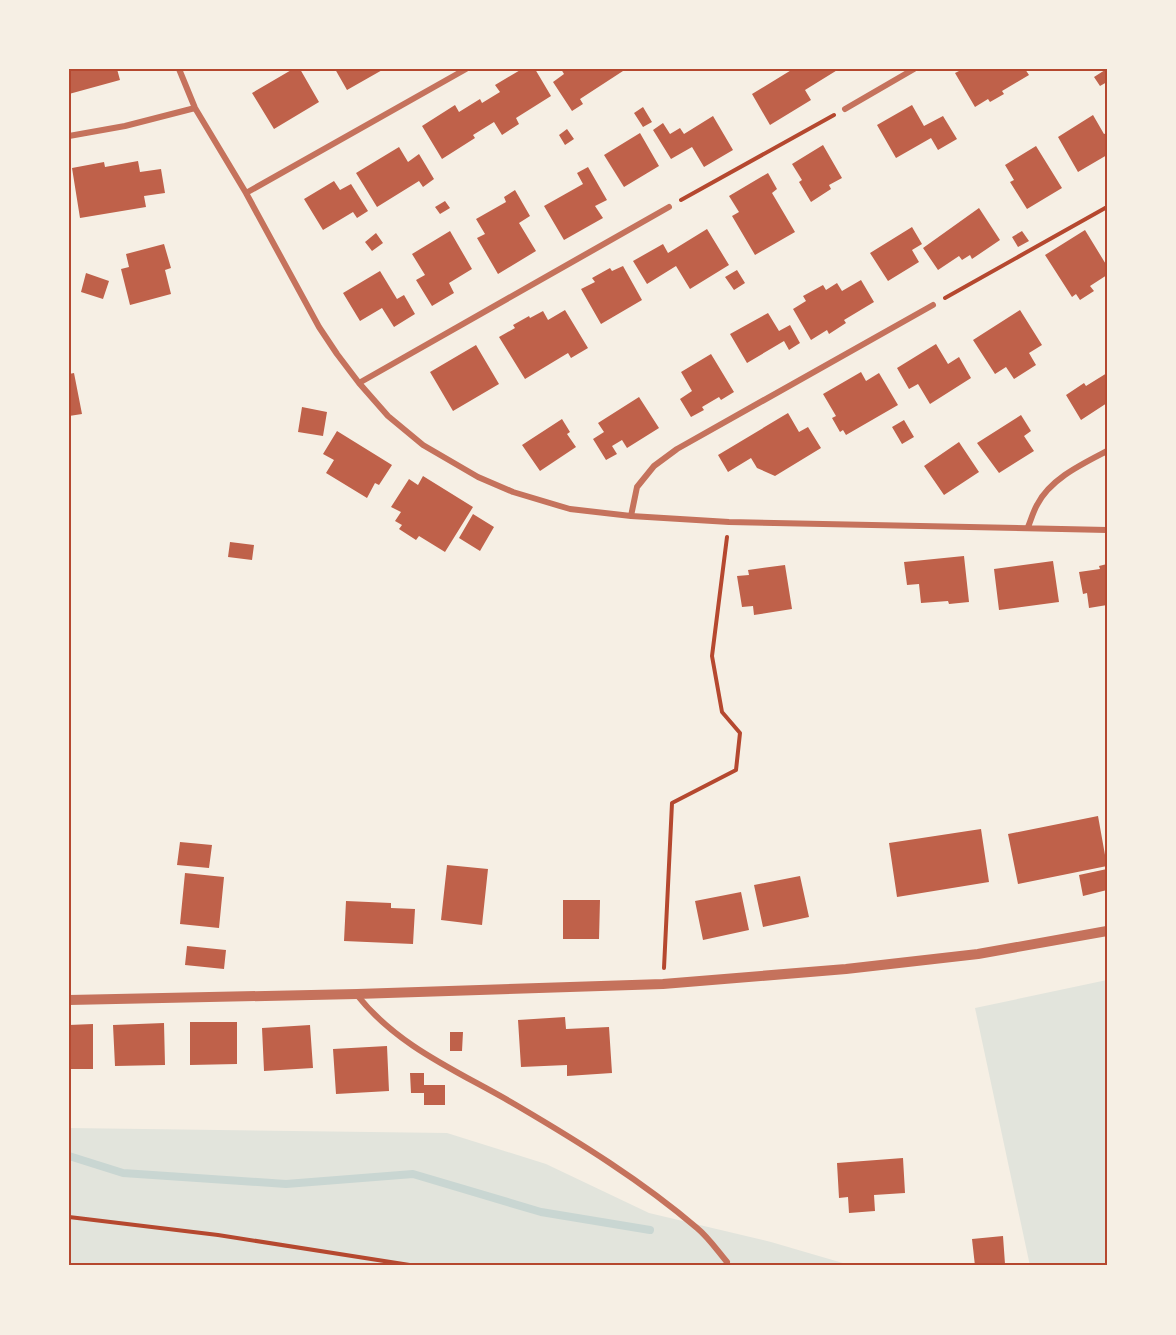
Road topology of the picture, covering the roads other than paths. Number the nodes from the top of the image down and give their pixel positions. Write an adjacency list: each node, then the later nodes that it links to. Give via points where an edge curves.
1 (179, 69): 4 (street)
2 (466, 69): 7 (street)
3 (914, 69): 5 (street)
4 (195, 108): 6 (street); 7 (street)
5 (846, 109)
6 (69, 135)
7 (246, 193): 10 (street, via 319,327)
8 (669, 207): 10 (street)
9 (933, 305): 12 (street, via 677,449 654,466 637,487)
10 (359, 383): 12 (street, via 388,416 423,445 478,477 570,509)
11 (1107, 451): 13 (street, via 1062,477 1048,490 1037,504)
12 (631, 516): 13 (street, via 729,522)
13 (1029, 527): 14 (street)
14 (1107, 530)
15 (1107, 931): 16 (street, via 978,954 846,969 663,984)
16 (357, 994): 17 (street); 18 (street, via 389,1029 413,1047 517,1105 630,1176 698,1229)
17 (69, 1000)
18 (727, 1262)

